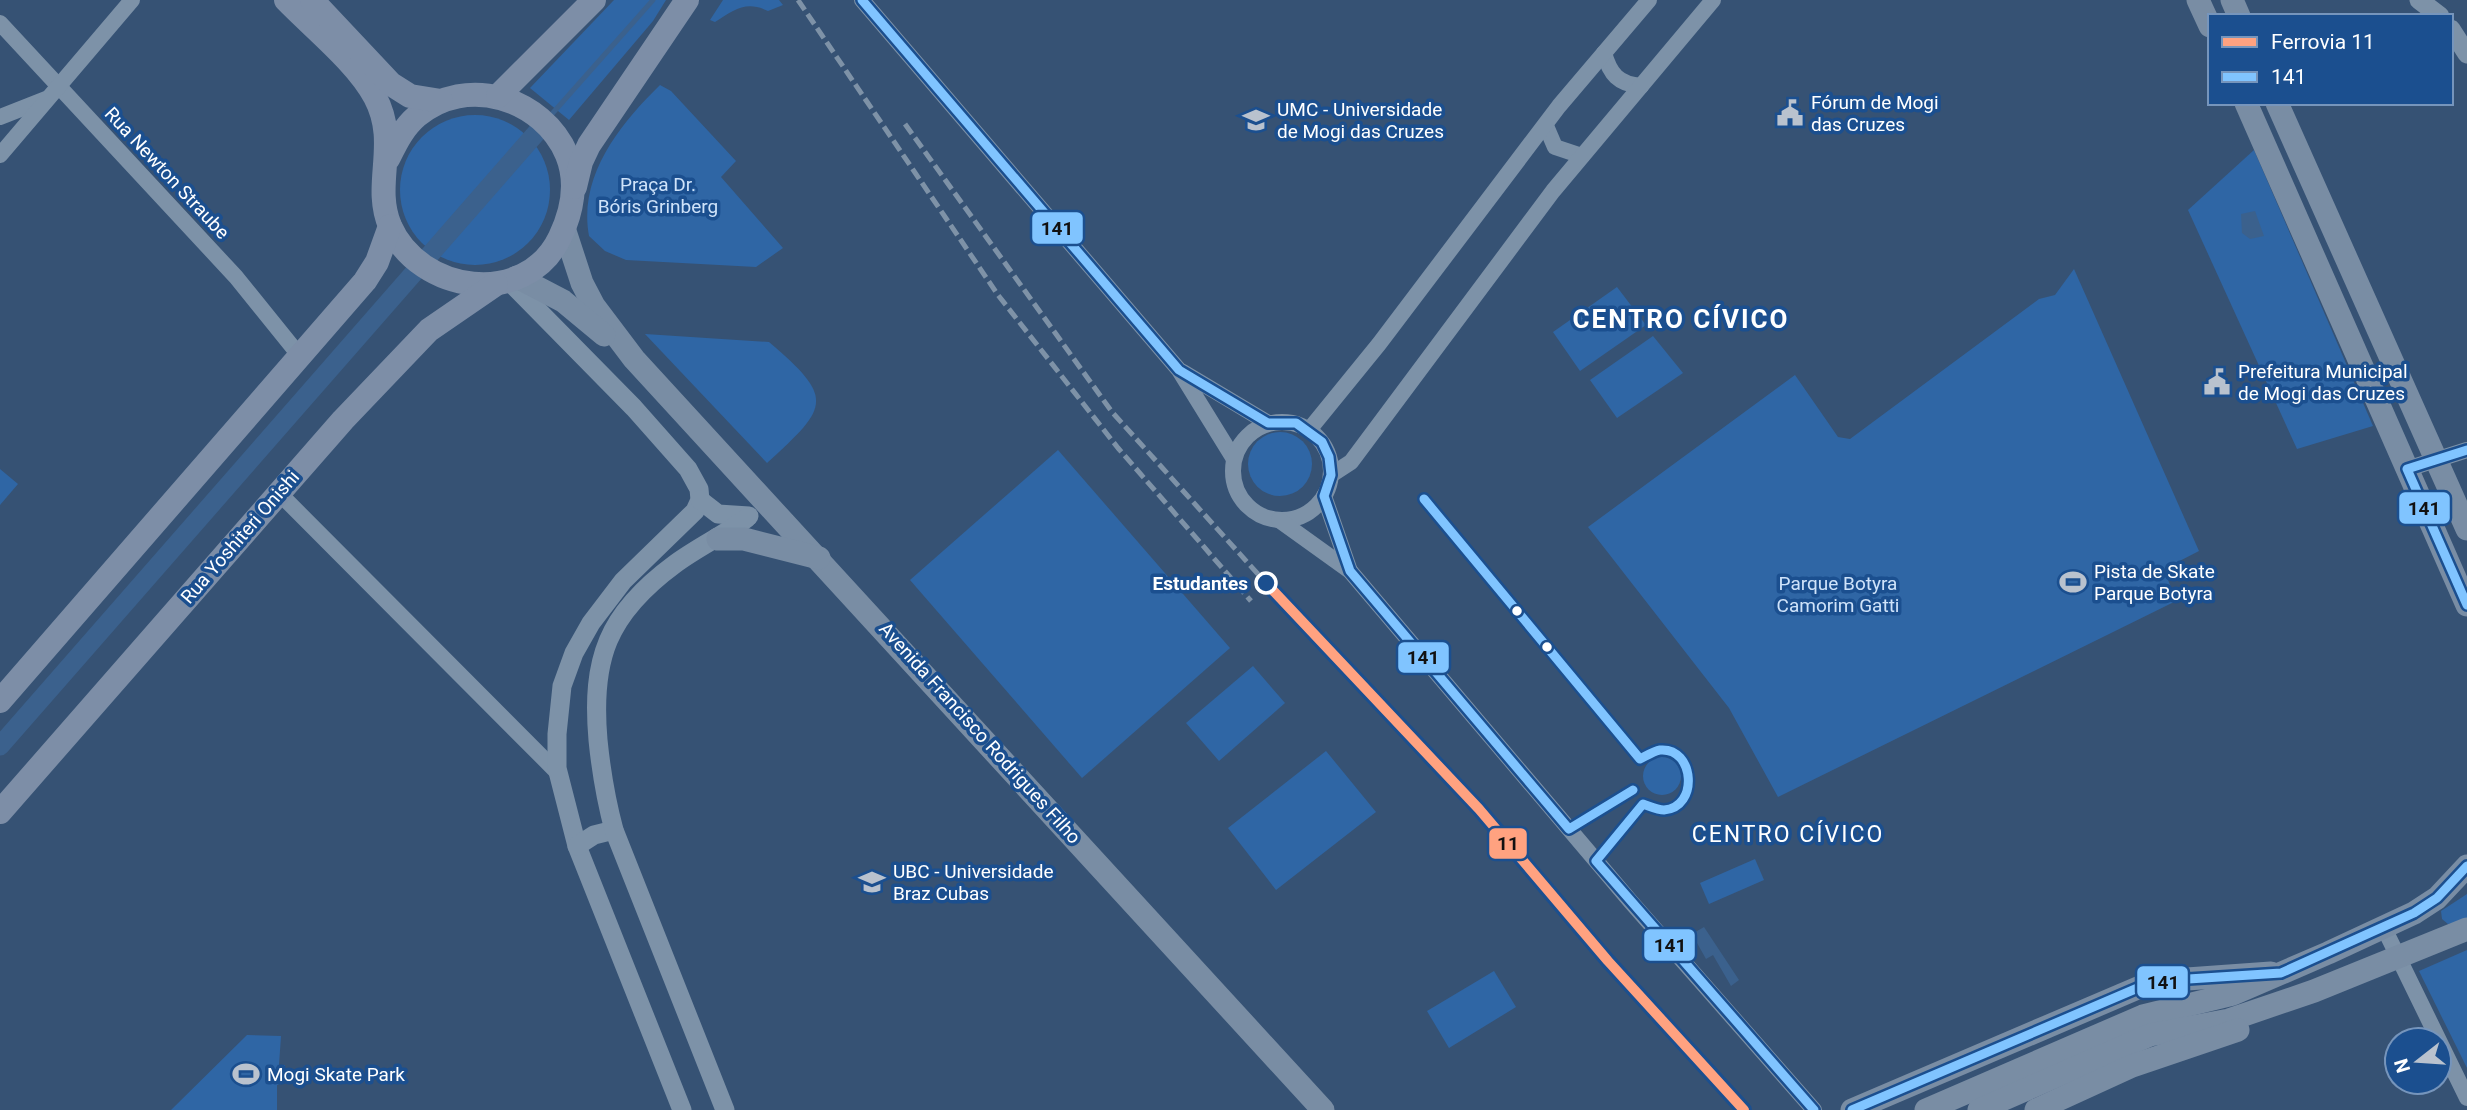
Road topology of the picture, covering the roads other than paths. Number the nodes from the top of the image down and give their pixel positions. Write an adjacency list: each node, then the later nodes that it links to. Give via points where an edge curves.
1 (132, 0): 18 (street)
2 (286, 0): 27 (main road, Avenida Francisco Rodrigues Filho, via 376,98 385,125)
3 (312, 0): 20 (main road, Avenida Francisco Rodrigues Filho, via 391,84 410,96)
4 (594, 0): 19 (main road)
5 (687, 0): 28 (main road, via 589,145)
6 (862, 0): 33 (street)
7 (1649, 0): 15 (street)
8 (1713, 0): 17 (street)
9 (2198, 0): 12 (main road)
10 (2419, 0): 11 (street)
11 (2439, 14)
12 (2208, 22)
13 (0, 23): 18 (street, Rua Newton Straube)
14 (2453, 34): 16 (street)
15 (1604, 53): 17 (street, via 1612,74 1621,82); 24 (street)
16 (2467, 54)
17 (1641, 86): 26 (street)
18 (56, 92): 23 (street); 25 (street); 31 (street, Rua Newton Straube, via 236,276)
19 (498, 96): 20 (main road, Avenida Francisco Rodrigues Filho, via 467,94); 28 (main road, Avenida Francisco Rodrigues Filho, via 528,108 551,129 567,156 573,187)
20 (441, 101): 27 (main road, Avenida Francisco Rodrigues Filho, via 418,115 400,135)
21 (2247, 105): 39 (main road)
22 (2278, 105): 38 (main road)
23 (0, 117)
24 (1546, 126): 26 (street, via 1555,147); 35 (street)
25 (0, 155)
26 (1582, 156): 40 (street, via 1351,462)
27 (388, 159): 29 (main road, Avenida Francisco Rodrigues Filho, via 383,200)
28 (567, 220): 30 (main road, via 557,243 540,262); 32 (main road, Avenida Francisco Rodrigues Filho, via 582,283)
29 (390, 226): 30 (main road, Avenida Francisco Rodrigues Filho, via 420,265 446,279 472,285); 31 (main road, via 365,281)
30 (508, 280): 32 (main road, Avenida Francisco Rodrigues Filho, via 564,301); 41 (main road, Rua Yoshiteri Onishi, via 429,330); 43 (street, via 688,468)
31 (299, 355): 52 (main road)
32 (634, 359): 44 (main road, Avenida Francisco Rodrigues Filho)
33 (1179, 370): 34 (street); 37 (street)
34 (1268, 423): 35 (street, via 1290,422); 37 (street, via 1247,436)
35 (1309, 430): 40 (street, via 1322,442)
36 (2467, 450): 38 (street)
37 (1234, 458): 46 (street, via 1233,476 1248,506)
38 (2437, 460): 39 (street); 47 (main road)
39 (2407, 469): 51 (main road)
40 (1331, 475): 42 (street)
41 (278, 492): 53 (street); 54 (main road, Rua Yoshiteri Onishi)
42 (1324, 496): 46 (street, via 1304,514); 50 (street)
43 (700, 500): 45 (street, via 718,514); 53 (street, via 684,525 617,589 574,653 562,686 556,734)
44 (767, 502): 45 (street); 49 (main road, Avenida Francisco Rodrigues Filho)
45 (747, 518): 48 (street)
46 (1279, 520): 50 (street)
47 (2467, 529)
48 (718, 539): 49 (main road, via 744,539); 55 (street, via 658,578 629,608 605,645 595,700)
49 (819, 558): 66 (main road, Avenida Francisco Rodrigues Filho)
50 (1350, 571): 67 (street)
51 (2467, 605)
52 (0, 701)
53 (558, 773): 56 (street)
54 (0, 812)
55 (612, 824): 56 (street, via 594,835); 65 (street)
56 (574, 837): 64 (street)
57 (2467, 866): 58 (main road, via 2437,898)
58 (2384, 928): 60 (street); 61 (main road)
59 (2467, 929): 60 (main road)
60 (2400, 958): 62 (main road); 63 (street)
61 (2281, 973): 68 (main road, via 2172,980 2140,987); 69 (main road, via 2233,994 2143,1016)
62 (2315, 991): 70 (main road, via 2229,1020 2150,1035); 71 (main road, via 2258,1022 2132,1066)
63 (2467, 1098)
64 (682, 1110)
65 (725, 1110)
66 (1323, 1110)
67 (1814, 1110)
68 (1852, 1110)
69 (1926, 1110)
70 (1979, 1110)
71 (2036, 1110)

